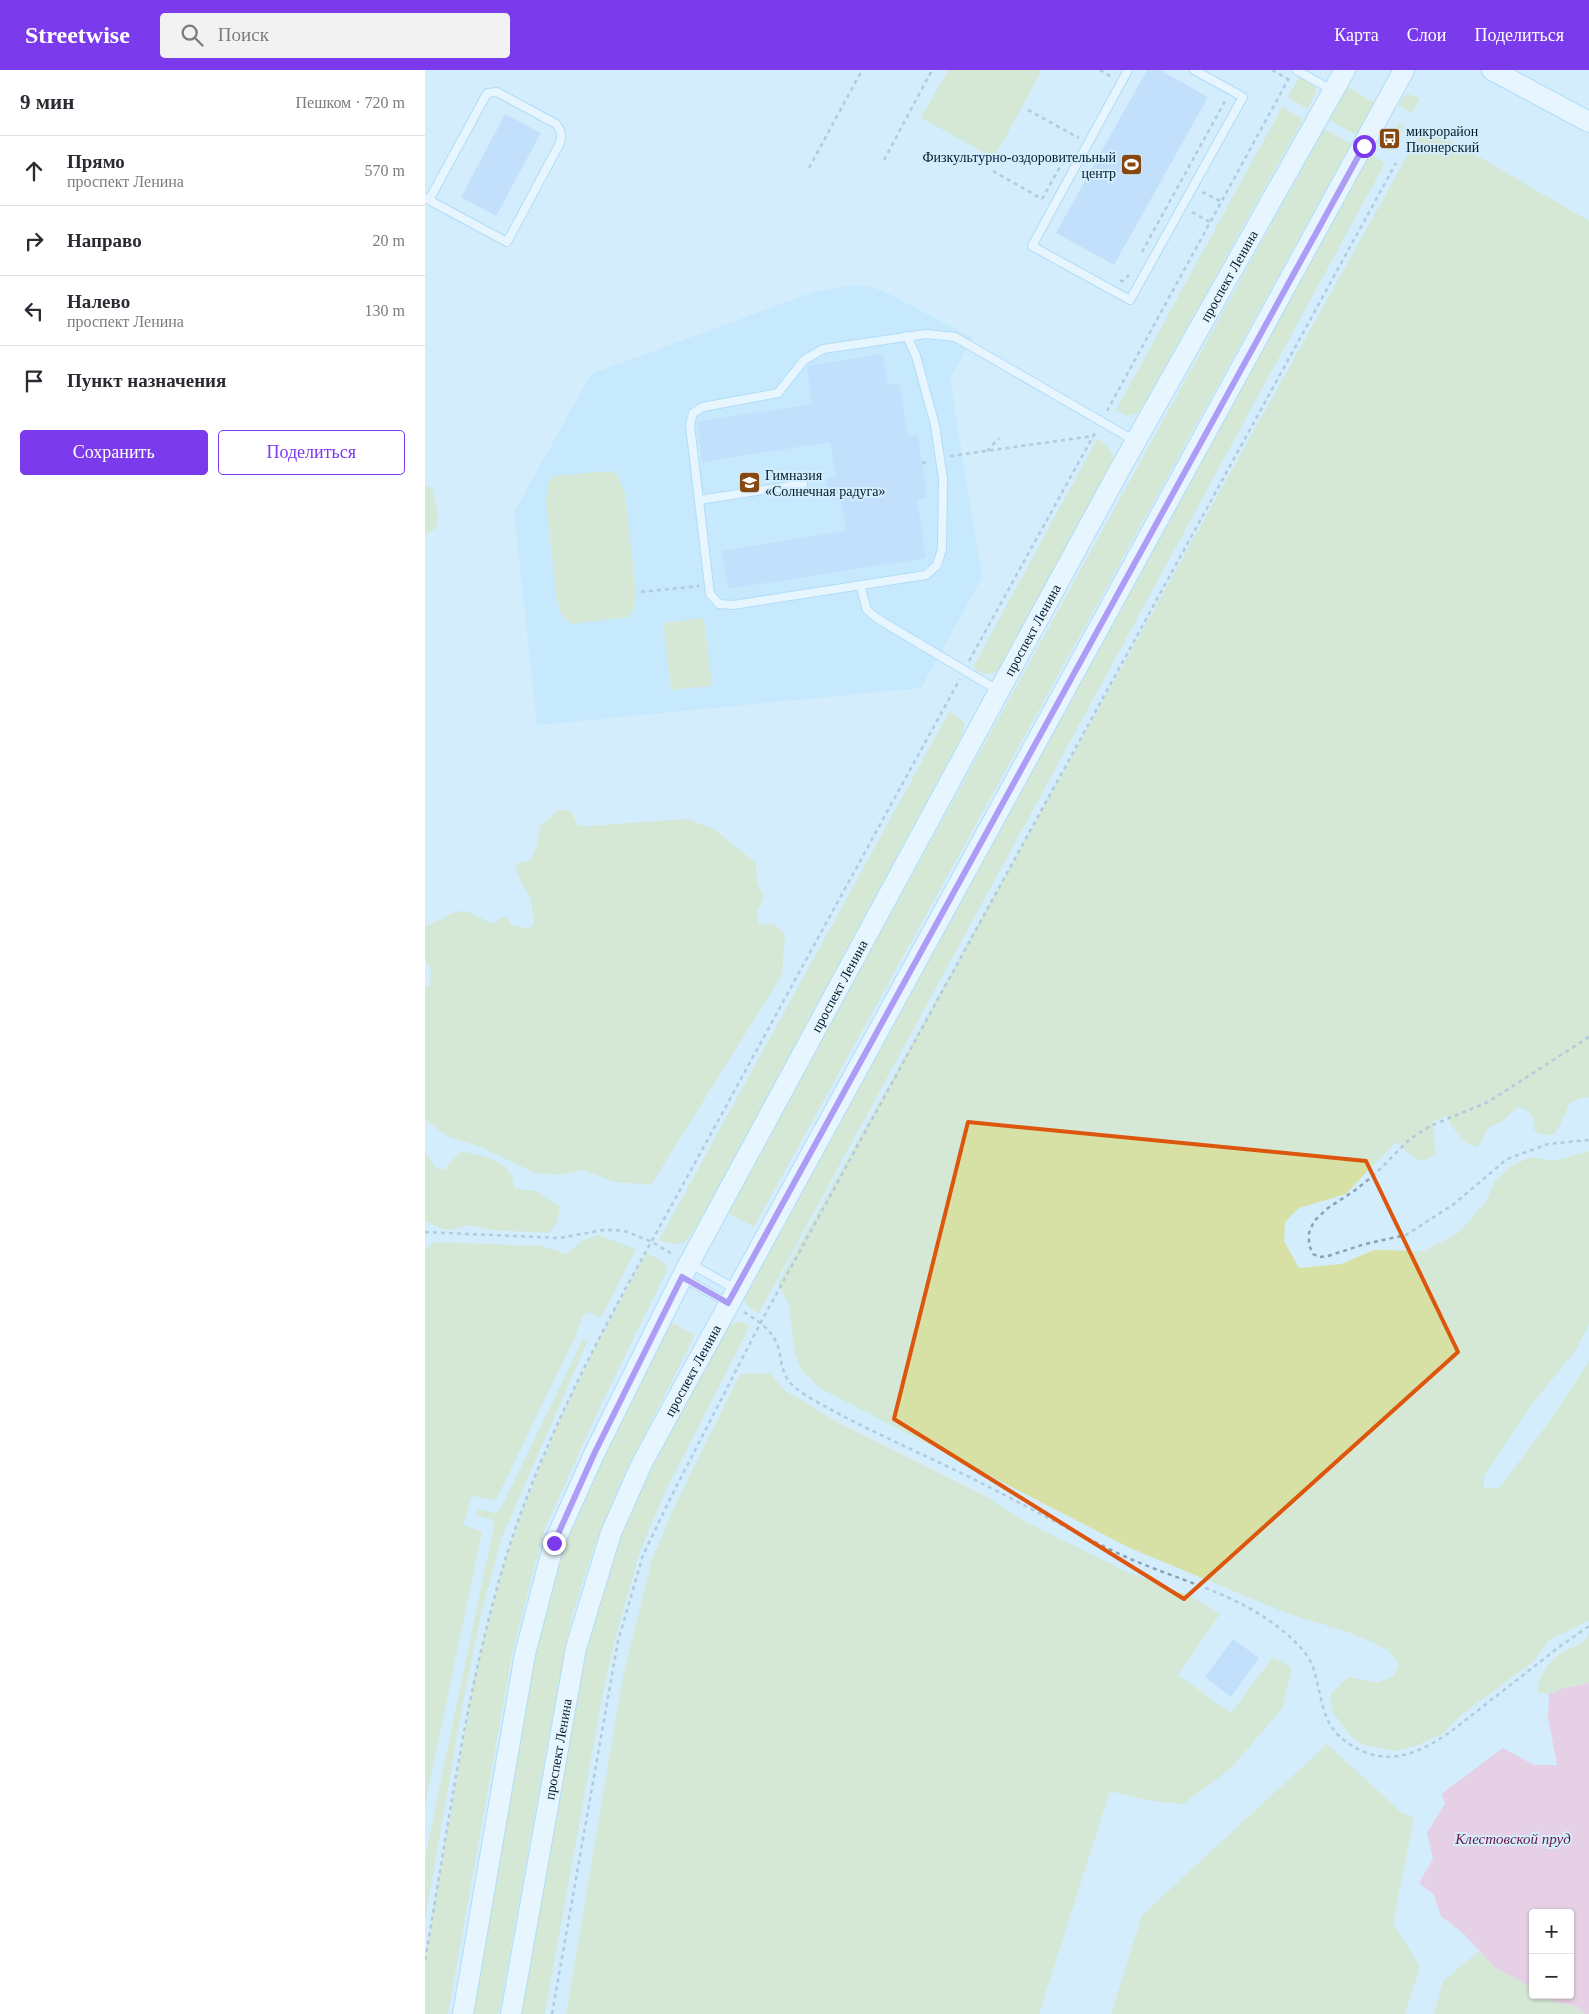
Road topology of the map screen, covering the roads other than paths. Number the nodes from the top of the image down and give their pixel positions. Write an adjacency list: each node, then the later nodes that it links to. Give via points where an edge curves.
1 (1128, 70): 2 (lane, via 1032,246 1130,300 1243,97)
2 (1194, 70)
3 (1345, 70): 7 (street, проспект Ленина)
4 (1404, 70): 17 (street, проспект Ленина)
5 (1492, 70): 8 (street)
6 (1294, 72): 7 (lane)
7 (1334, 91): 11 (street, проспект Ленина)
8 (1589, 122)
9 (427, 199): 9 (lane, via 488,93 497,92 558,126 560,143 507,242)
10 (907, 336): 11 (lane, via 955,337); 13 (lane, via 823,349 804,360 778,393 703,407 693,413 690,425); 14 (lane, via 916,356 935,425 943,479 942,549 937,565 926,575)
11 (1135, 441): 15 (street, проспект Ленина)
12 (803, 484): 13 (lane)
13 (699, 500): 14 (lane, via 710,594 719,604 733,605)
14 (860, 586): 15 (lane, via 867,610 878,619)
15 (999, 691): 16 (street, проспект Ленина)
16 (685, 1270): 17 (lane); 17 (lane); 18 (street, проспект Ленина, via 554,1543 525,1654)
17 (732, 1296): 19 (street, проспект Ленина, via 642,1463 611,1533 576,1648)
18 (463, 2014)
19 (511, 2014)

